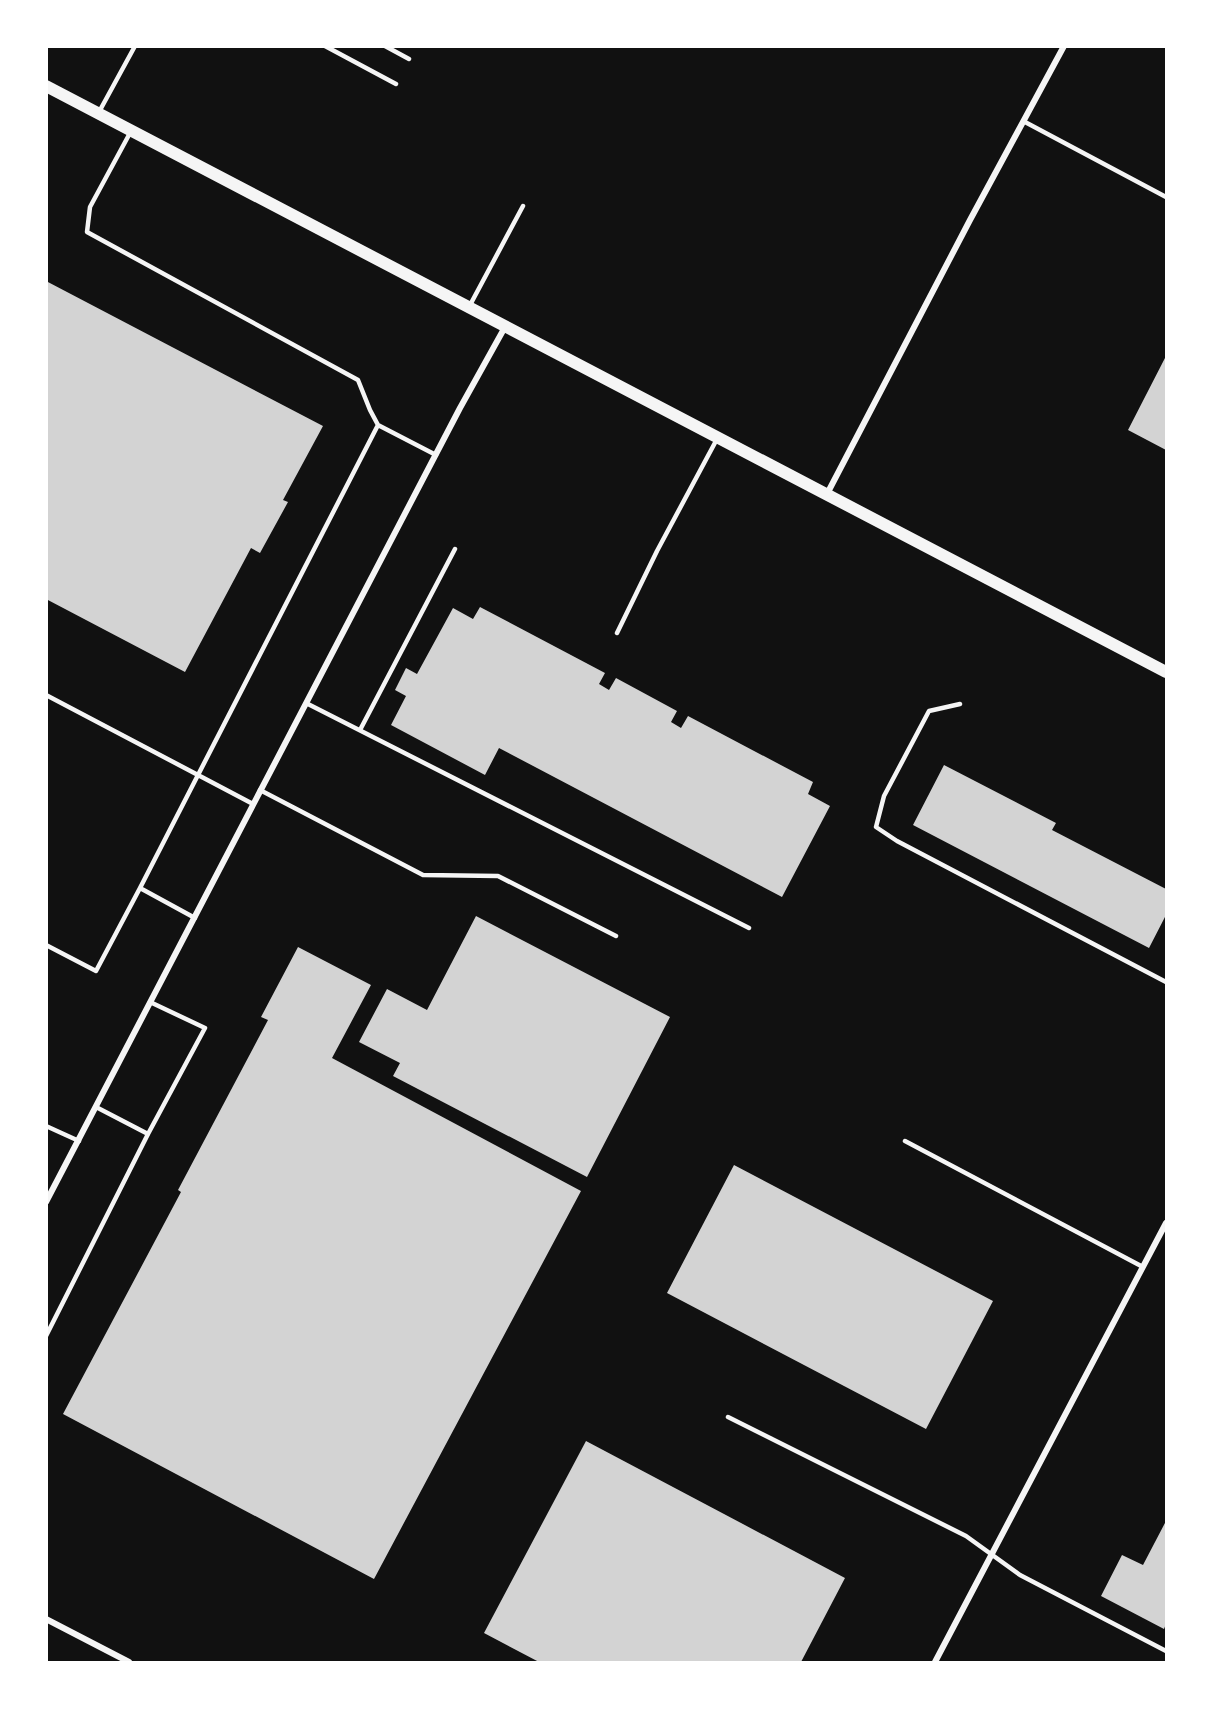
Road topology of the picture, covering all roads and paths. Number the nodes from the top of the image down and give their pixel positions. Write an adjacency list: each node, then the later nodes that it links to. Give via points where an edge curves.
1 (135, 46): 8 (lane)
2 (325, 46): 6 (lane)
3 (385, 46): 5 (lane)
4 (1064, 46): 9 (street)
5 (409, 59)
6 (396, 84)
7 (46, 86): 8 (main road)
8 (98, 114): 10 (main road)
9 (1025, 122): 11 (lane); 18 (street)
10 (131, 131): 13 (main road); 15 (lane, via 90,207 87,232 358,380)
11 (1167, 197)
12 (523, 206): 13 (lane)
13 (469, 307): 14 (main road)
14 (506, 326): 16 (main road); 17 (street)
15 (378, 425): 17 (lane); 26 (lane)
16 (718, 437): 18 (main road); 20 (lane)
17 (436, 455): 23 (street)
18 (827, 494): 21 (main road)
19 (454, 549): 25 (lane)
20 (617, 633)
21 (1167, 672)
22 (46, 695): 26 (lane)
23 (306, 703): 25 (lane); 27 (street)
24 (960, 704): 34 (lane, via 929,711 884,796 876,827)
25 (360, 730): 31 (lane)
26 (198, 775): 28 (lane); 29 (lane)
27 (260, 789): 28 (street); 32 (lane, via 423,875 498,876)
28 (253, 804): 30 (street)
29 (140, 888): 30 (lane); 33 (lane, via 96,971)
30 (195, 918): 35 (street)
31 (749, 928)
32 (616, 936)
33 (46, 945)
34 (1167, 982)
35 (150, 1002): 36 (street); 38 (lane, via 205,1028)
36 (96, 1107): 38 (lane); 39 (street)
37 (46, 1126): 39 (lane)
38 (148, 1134): 44 (lane)
39 (79, 1141): 41 (street)
40 (905, 1141): 43 (lane)
41 (46, 1202)
42 (1167, 1223): 43 (street)
43 (1143, 1267): 46 (street)
44 (46, 1336)
45 (728, 1417): 46 (lane, via 966,1536)
46 (992, 1554): 48 (lane, via 1020,1575); 50 (street)
47 (46, 1619): 49 (street)
48 (1167, 1651)
49 (129, 1662)
50 (935, 1662)

